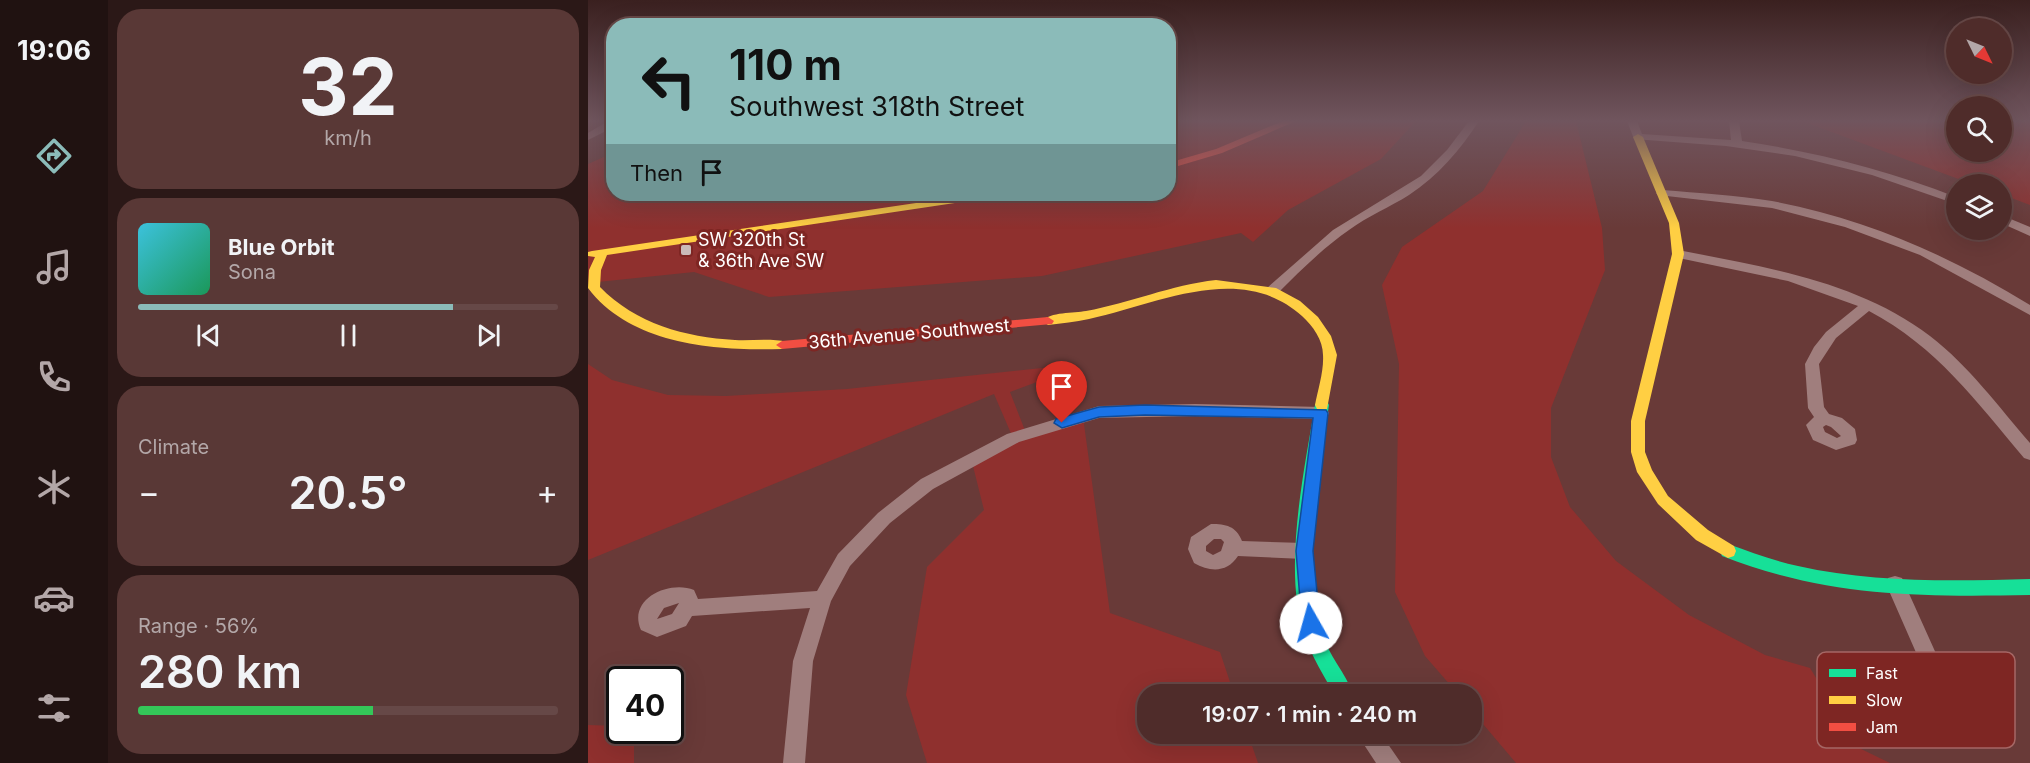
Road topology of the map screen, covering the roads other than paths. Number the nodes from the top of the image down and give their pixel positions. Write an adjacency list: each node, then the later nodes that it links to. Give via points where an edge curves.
1 (1202, 157): 7 (street)
2 (1446, 157): 16 (street, via 1404,193 1349,224 1316,249)
3 (1646, 157): 8 (street)
4 (1810, 157): 5 (street, via 1835,161)
5 (1836, 157)
6 (1851, 157): 9 (street, via 1858,160 1859,167)
7 (1176, 164)
8 (1662, 193): 15 (street, via 1674,223); 18 (street, via 1762,204 1862,228 1954,265)
9 (1946, 197)
10 (948, 201): 13 (street)
11 (2012, 224): 12 (street)
12 (2030, 232)
13 (603, 252): 14 (street); 16 (street, 36th Avenue Southwest, via 595,270 594,288 625,317 670,334 733,344 779,345 1022,325 1088,315 1216,284)
14 (588, 254)
15 (1678, 254): 17 (street, via 1814,282); 24 (street, via 1636,440 1655,490 1687,523 1752,563 1785,574)
16 (1272, 291): 19 (street, via 1296,304 1325,336 1330,355)
17 (1868, 305): 20 (street, via 1831,335 1812,364 1816,408); 21 (street, via 1902,324 1955,367)
18 (2030, 311)
19 (1321, 413): 23 (street); 26 (street, via 1099,412 1013,438 927,484 884,518 844,560)
20 (1824, 419)
21 (2030, 454)
22 (1234, 548): 23 (street)
23 (1305, 551): 29 (street, via 1308,609 1314,636)
24 (1895, 584): 25 (street); 28 (street)
25 (2030, 587)
26 (822, 599): 27 (street); 31 (street, via 803,661)
27 (688, 608)
28 (1926, 652)
29 (1339, 684)
30 (1376, 744): 32 (street)
31 (794, 763)
32 (1390, 763)

